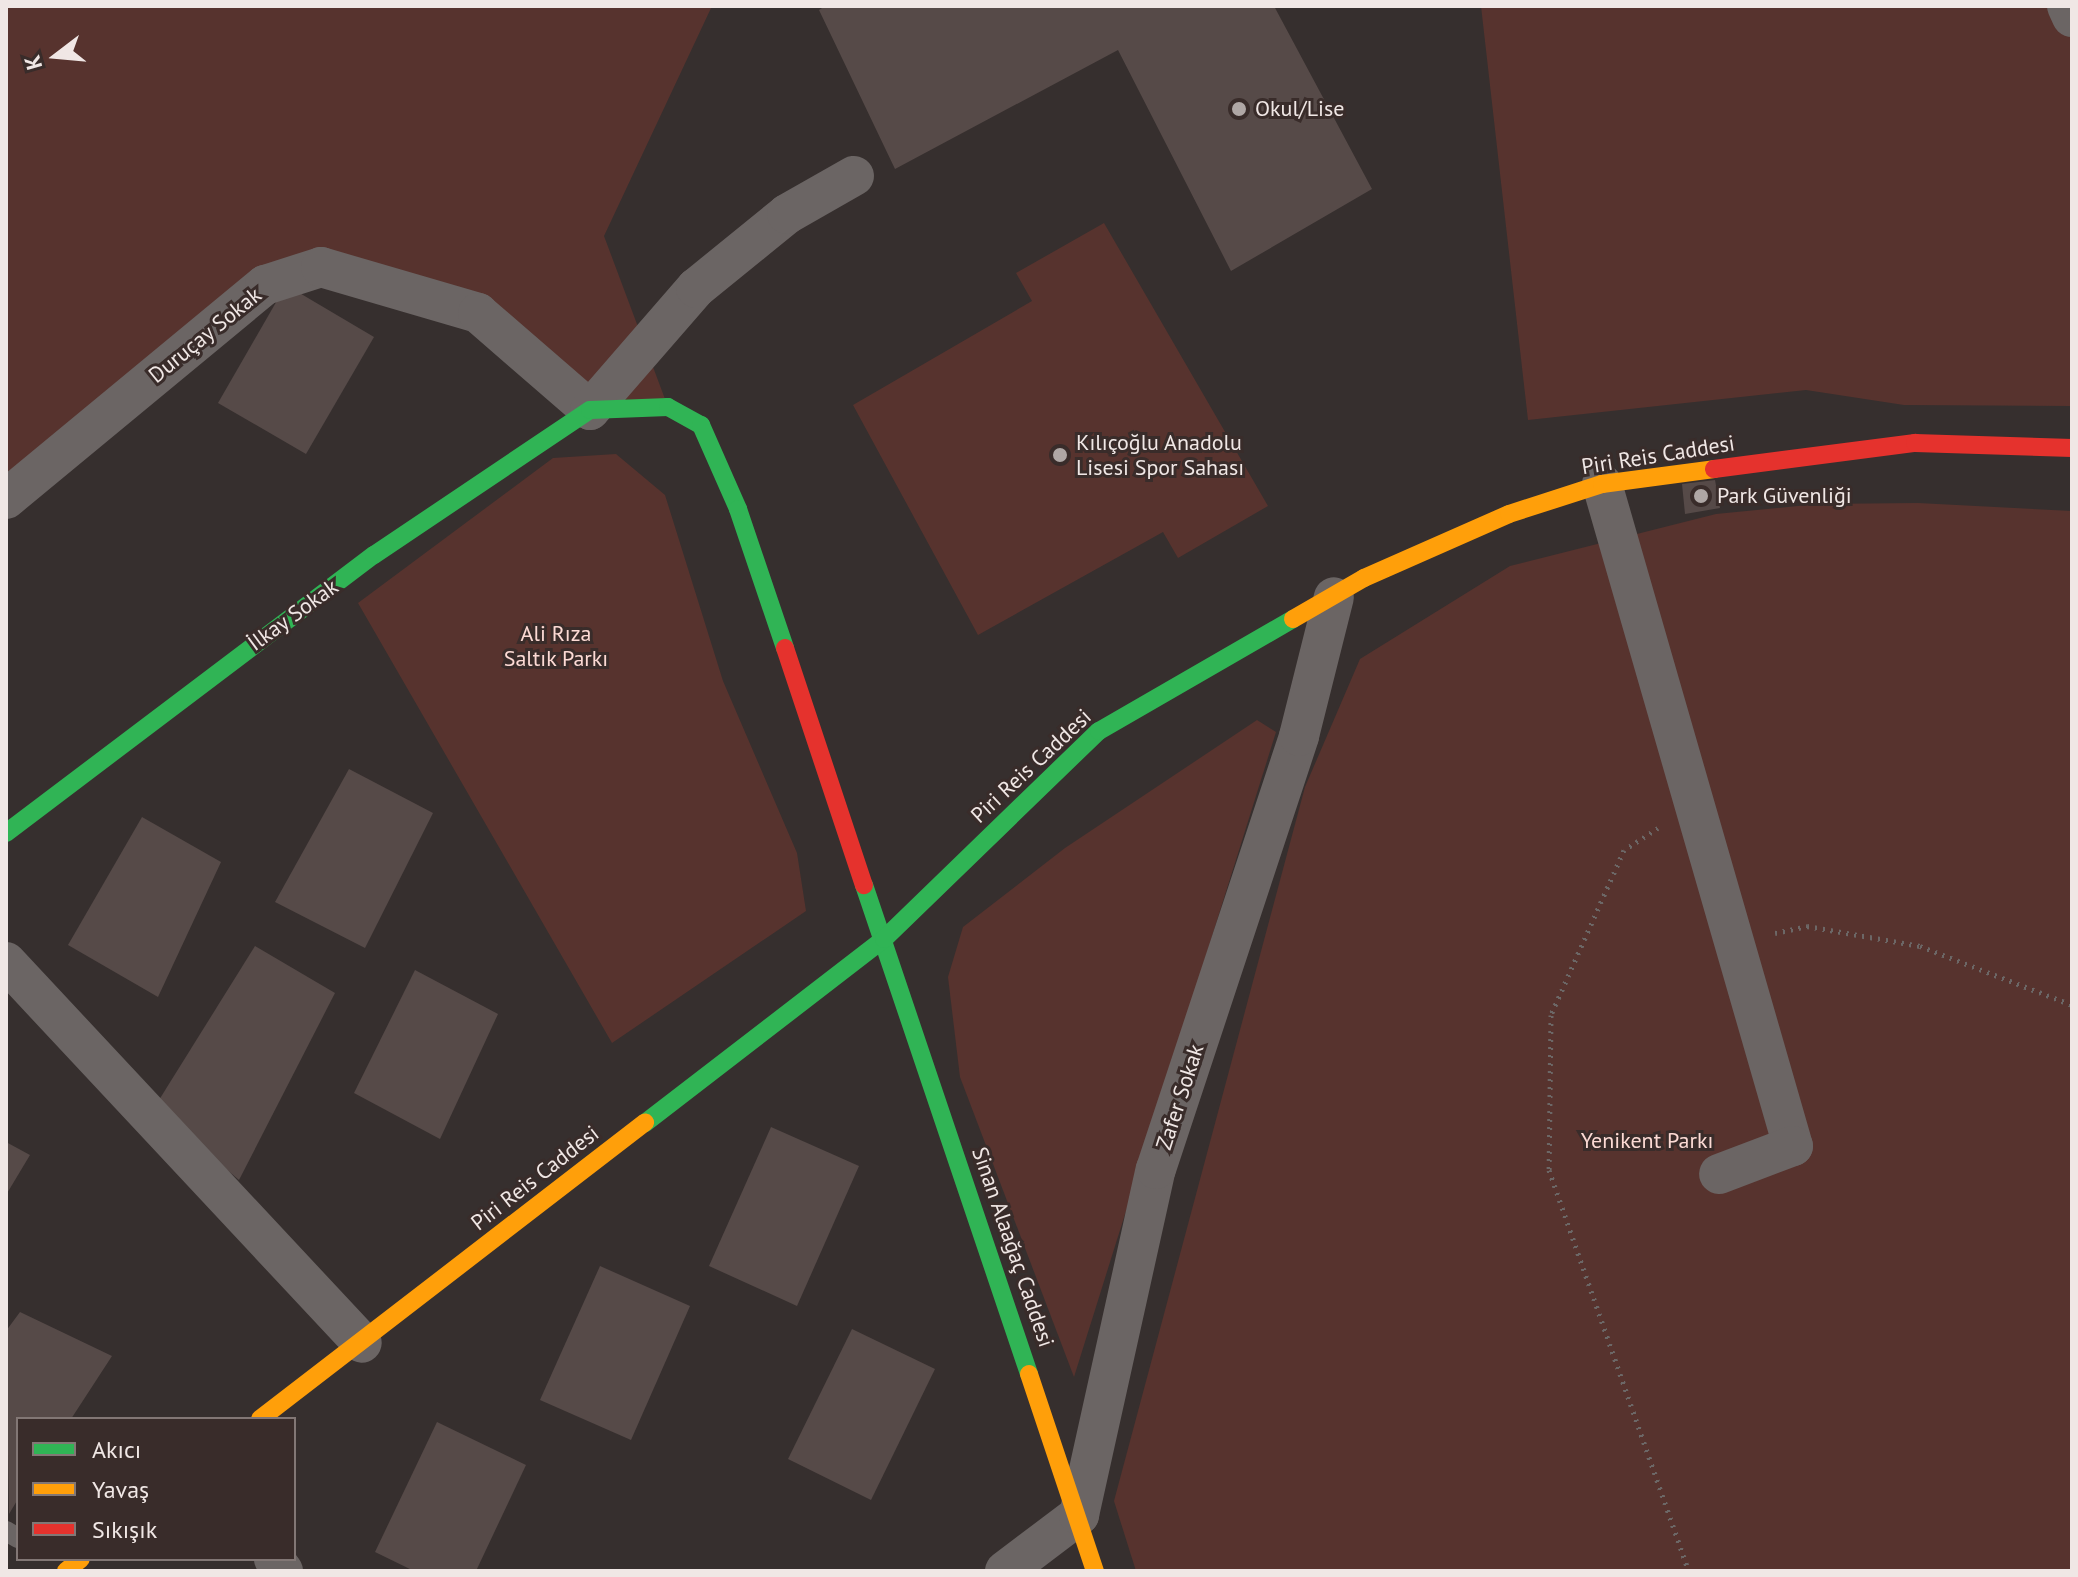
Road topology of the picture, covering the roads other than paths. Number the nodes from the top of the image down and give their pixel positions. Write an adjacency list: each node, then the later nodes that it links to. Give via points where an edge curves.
1 (2067, 6): 2 (street)
2 (2072, 17)
3 (854, 176): 4 (street, İlkay Sokak, via 787,214 696,288)
4 (590, 410): 7 (street, Duruçay Sokak, via 478,313 321,267 265,285); 9 (main road, İlkay Sokak, via 374,555); 10 (main road, via 668,407 701,425 738,509)
5 (2072, 448): 6 (main road, Piri Reis Caddesi, via 1915,443)
6 (1602, 484): 8 (main road, Piri Reis Caddesi, via 1509,514); 12 (street, via 1622,538 1692,805 1793,1146)
7 (6, 499)
8 (1334, 597): 10 (main road, Piri Reis Caddesi, via 1099,731); 15 (street, Zafer Sokak, via 1299,736 1156,1169)
9 (6, 833)
10 (884, 939): 13 (main road, Piri Reis Caddesi); 15 (main road, Sinan Alaağaç Caddesi)
11 (6, 962): 13 (street)
12 (1719, 1174)
13 (362, 1343): 14 (main road, Piri Reis Caddesi)
14 (263, 1417)
15 (1079, 1515): 16 (street); 17 (main road, Sinan Alaağaç Caddesi)
16 (1005, 1571)
17 (1095, 1571)

